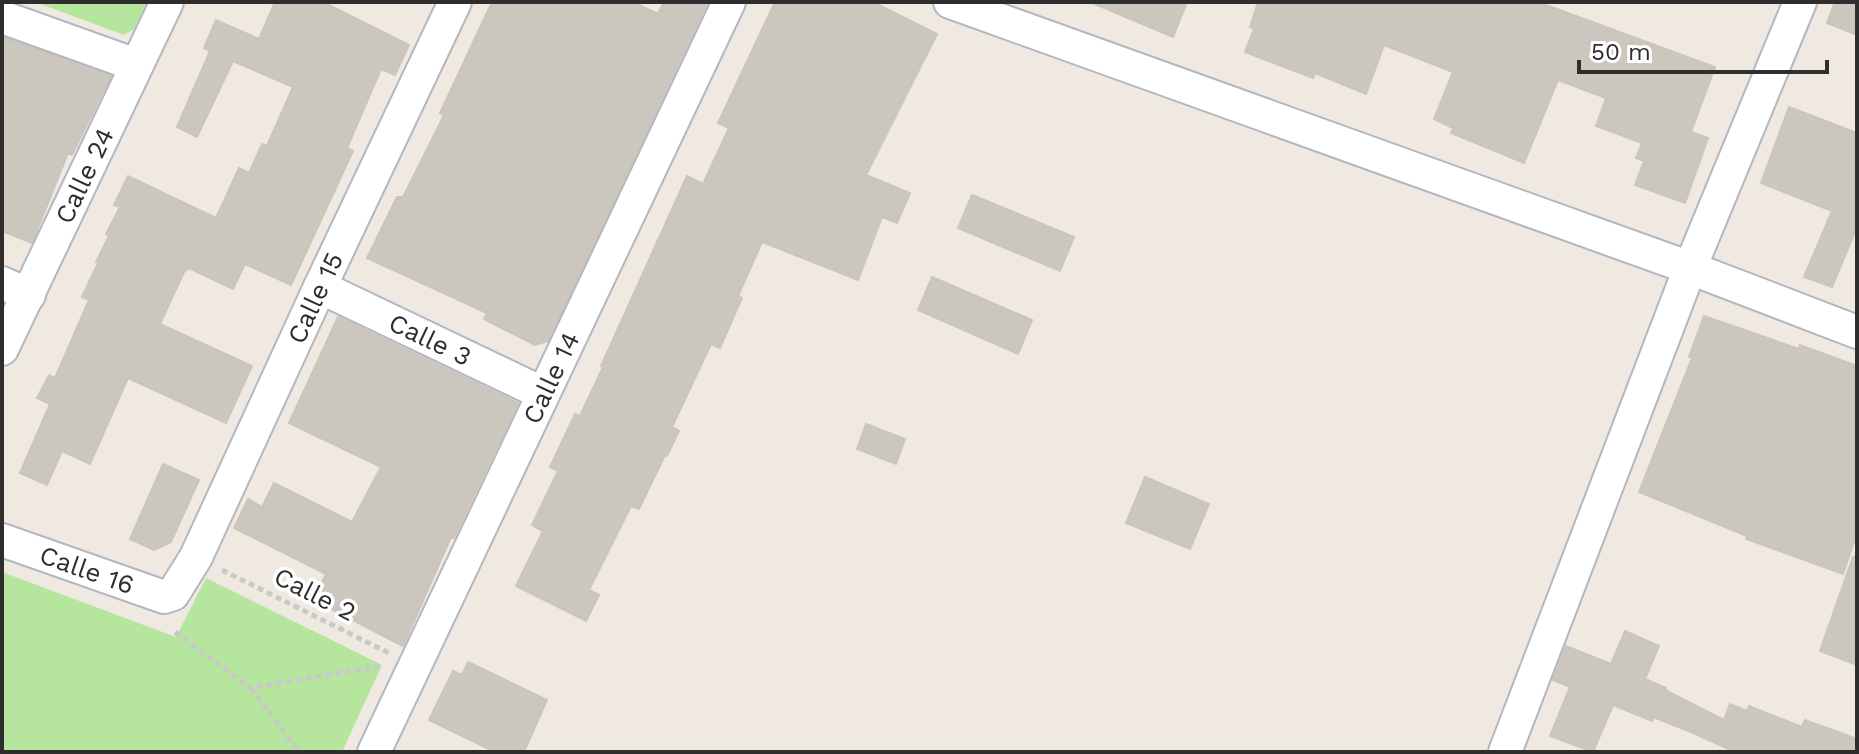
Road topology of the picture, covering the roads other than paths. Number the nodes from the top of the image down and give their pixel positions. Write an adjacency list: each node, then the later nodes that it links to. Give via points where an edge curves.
1 (167, 2): 7 (street, Calle 24)
2 (455, 2): 9 (street, Calle 15)
3 (729, 2): 13 (street, Calle 14)
4 (950, 2): 8 (street)
5 (1800, 2): 8 (street)
6 (2, 17): 7 (street)
7 (136, 65): 10 (street, Calle 24)
8 (1690, 268): 11 (street); 17 (street)
9 (320, 287): 13 (street, Calle 3); 15 (street, Calle 15, via 196,557)
10 (15, 289): 12 (street, Calle 24)
11 (1857, 332)
12 (2, 349)
13 (542, 393): 16 (street, Calle 14, via 402,666)
14 (2, 540): 15 (street, Calle 16, via 164,597)
15 (173, 594)
16 (374, 752)
17 (1505, 752)

